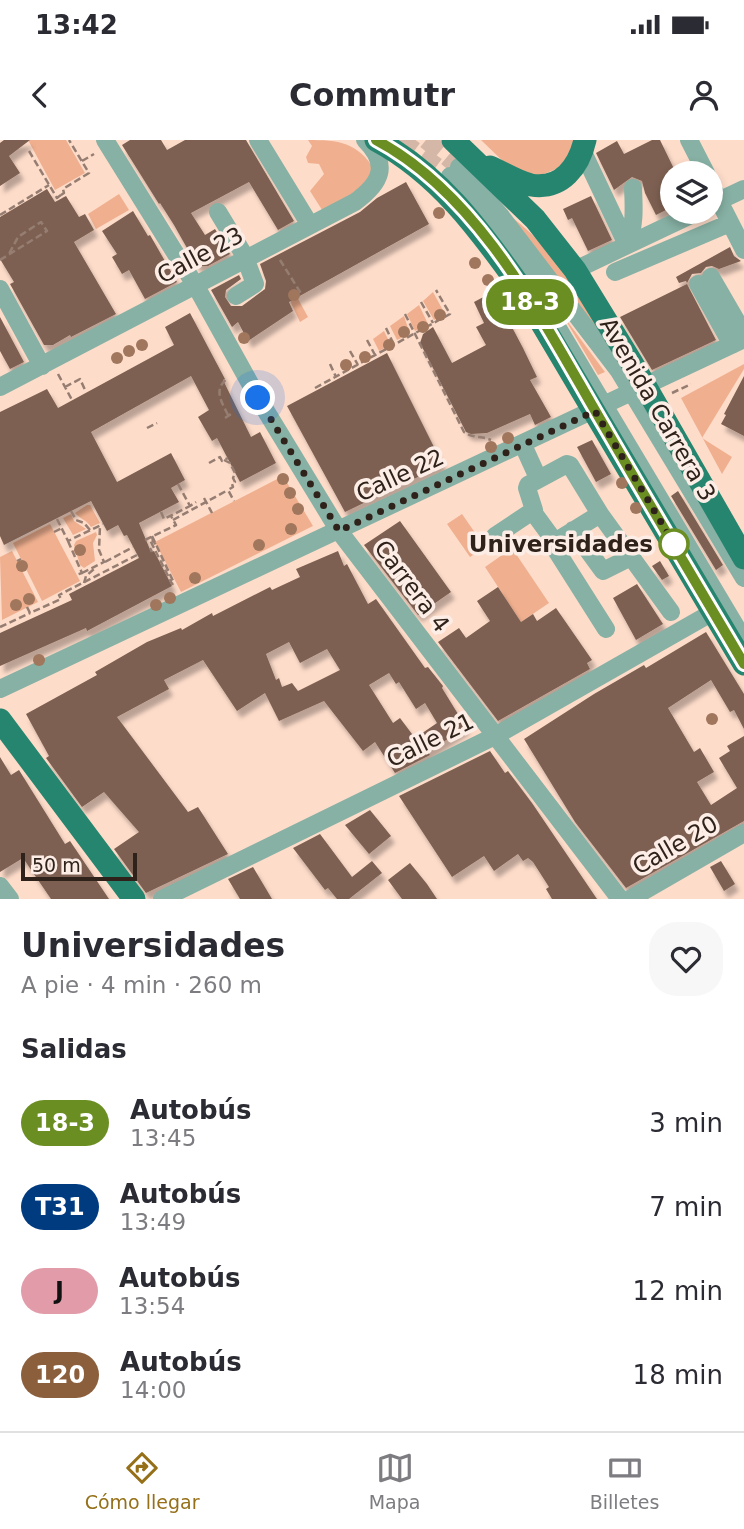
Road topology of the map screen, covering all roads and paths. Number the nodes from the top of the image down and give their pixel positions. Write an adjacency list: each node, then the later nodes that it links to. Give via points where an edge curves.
1 (69, 140): 10 (path)
2 (258, 140): 22 (street)
3 (365, 140): 22 (street, Calle 23, via 381,162 374,185 355,202)
4 (376, 140): 60 (main road, via 421,168 484,236)
5 (453, 140): 12 (main road, Avenida Carrera 3)
6 (689, 140): 11 (street)
7 (102, 145): 10 (path); 32 (street, Carrera 4)
8 (583, 145): 12 (main road, via 566,177 539,185); 23 (street)
9 (29, 151): 13 (path)
10 (82, 161): 13 (path, via 89,173 63,189 62,196 57,198)
11 (700, 161)
12 (461, 168): 29 (main road, Avenida Carrera 3, via 535,219); 57 (street, via 619,371); 60 (street, via 483,214 540,298)
13 (49, 185): 19 (path)
14 (633, 188): 23 (street, via 634,218)
15 (744, 189): 16 (street)
16 (723, 199)
17 (218, 212): 26 (street)
18 (723, 214): 20 (street)
19 (0, 215)
20 (730, 223): 24 (street); 30 (street)
21 (672, 224): 23 (street)
22 (310, 225): 26 (street, Calle 23)
23 (627, 245): 29 (street)
24 (744, 250)
25 (9, 254): 25 (path, via 47,231 41,222 18,237); 27 (path)
26 (246, 259): 32 (street, Calle 23); 36 (street, via 255,284)
27 (0, 260)
28 (280, 260): 35 (path)
29 (575, 270): 57 (main road, Avenida Carrera 3)
30 (615, 272)
31 (704, 280): 43 (street)
32 (195, 285): 51 (street, Calle 23); 86 (street, Carrera 4)
33 (0, 289): 51 (street)
34 (436, 290): 39 (path, via 450,314)
35 (302, 295)
36 (236, 296)
37 (421, 302): 39 (path)
38 (405, 314): 42 (path)
39 (433, 323): 41 (path)
40 (386, 328): 46 (path)
41 (424, 328): 42 (path); 45 (path)
42 (414, 334): 45 (path); 46 (path)
43 (740, 339): 57 (street, Calle 22)
44 (367, 340): 48 (path)
45 (418, 342): 64 (path, via 464,432)
46 (394, 345): 48 (path)
47 (350, 351): 50 (path)
48 (375, 355): 50 (path)
49 (330, 365): 53 (path)
50 (358, 365): 53 (path)
51 (48, 366): 54 (street, Calle 23); 55 (path)
52 (234, 374): 61 (path, via 219,391)
53 (336, 377): 56 (path)
54 (0, 387)
55 (65, 387): 58 (path, via 80,379); 59 (path)
56 (316, 388)
57 (639, 390): 60 (street, Calle 22); 97 (main road, Avenida Carrera 3); 102 (street)
58 (86, 392)
59 (72, 400)
60 (600, 408): 65 (street, Calle 22); 106 (main road); 110 (street)
61 (228, 415)
62 (157, 423): 63 (path)
63 (147, 428)
64 (481, 436)
65 (523, 445): 69 (street); 86 (street, Calle 22)
66 (228, 458): 67 (path)
67 (223, 460): 68 (path, via 220,457); 71 (path, via 235,473)
68 (209, 463)
69 (538, 478): 78 (street, via 527,487); 80 (street, via 570,465)
70 (178, 484): 75 (path)
71 (228, 490): 72 (path); 73 (path)
72 (205, 500): 79 (path); 81 (path)
73 (234, 501)
74 (196, 502): 75 (path)
75 (190, 506): 81 (path)
76 (71, 511): 84 (path)
77 (160, 512): 81 (path, via 164,519)
78 (533, 512): 88 (street); 92 (street)
79 (212, 513)
80 (600, 514): 85 (street); 95 (street)
81 (172, 518): 89 (path, via 176,524)
82 (57, 519): 83 (path)
83 (62, 528): 87 (path); 91 (path)
84 (90, 530): 91 (path); 98 (path, via 102,525 99,550)
85 (573, 530): 92 (street); 95 (street, via 603,571)
86 (339, 531): 112 (street, Calle 22); 114 (street, Carrera 4)
87 (54, 532)
88 (495, 536)
89 (152, 537): 90 (path); 94 (path)
90 (145, 540)
91 (68, 541): 100 (path)
92 (555, 542): 109 (street, via 555,550)
93 (133, 547): 98 (path)
94 (152, 548): 94 (path, via 174,583 172,584)
95 (629, 554): 105 (street)
96 (137, 555): 103 (path)
97 (744, 558)
98 (104, 562): 99 (path)
99 (99, 565): 100 (path); 103 (path)
100 (82, 573): 101 (path)
101 (76, 575)
102 (744, 578)
103 (83, 583): 107 (path)
104 (27, 607): 107 (path)
105 (671, 611)
106 (713, 612): 111 (main road); 114 (street, Calle 21)
107 (30, 613): 108 (path)
108 (0, 627)
109 (607, 629)
110 (744, 640)
111 (744, 664)
112 (0, 689)
113 (0, 720): 118 (main road)
114 (495, 736): 119 (street, Calle 21); 120 (street, Carrera 4)
115 (744, 833): 121 (street, Calle 20)
116 (0, 886): 117 (street)
117 (10, 899)
118 (134, 899)
119 (162, 899)
120 (620, 899)
121 (629, 899)

